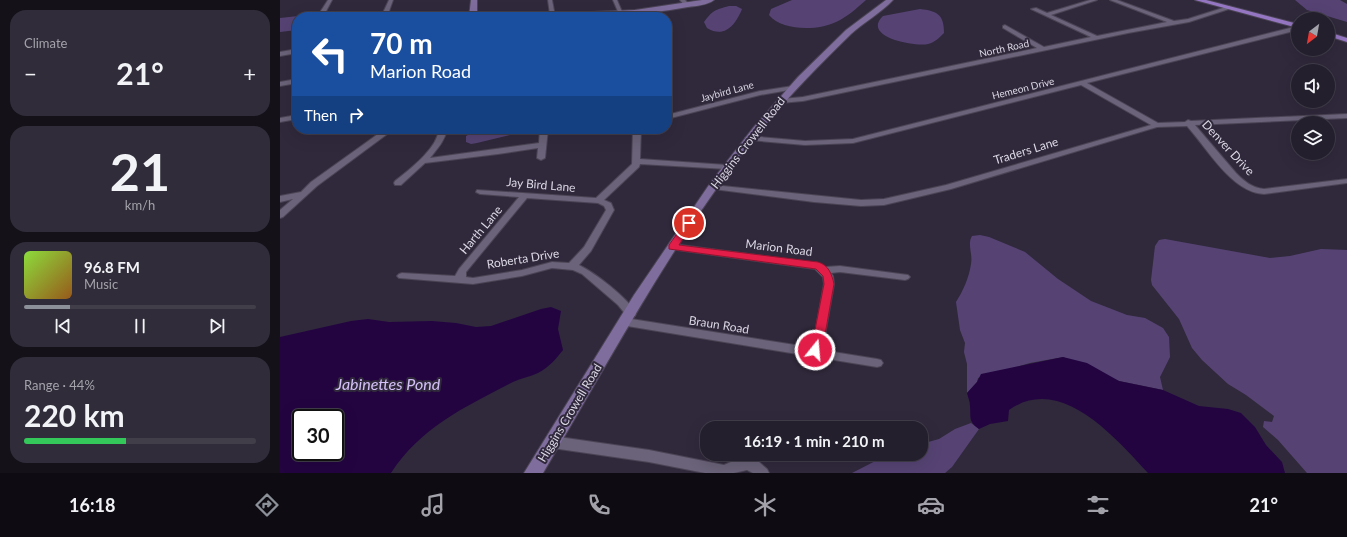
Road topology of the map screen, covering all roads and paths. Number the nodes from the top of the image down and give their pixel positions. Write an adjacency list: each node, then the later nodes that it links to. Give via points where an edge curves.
1 (330, 0): 14 (street)
2 (391, 0): 15 (street)
3 (474, 0): 16 (main road)
4 (550, 0): 17 (street)
5 (615, 0): 18 (street)
6 (711, 0): 11 (main road)
7 (890, 0): 34 (main road, Higgins Crowell Road, via 850,32)
8 (1095, 0): 20 (street)
9 (1112, 0): 21 (street)
10 (1200, 0): 13 (main road)
11 (684, 3): 19 (main road, via 663,10)
12 (1034, 8): 20 (street)
13 (1229, 8): 21 (street, North Road); 22 (main road)
14 (323, 12)
15 (386, 12)
16 (473, 12)
17 (552, 12)
18 (621, 12)
19 (635, 12)
20 (1046, 15): 26 (street)
21 (1175, 23): 26 (street, North Road)
22 (1291, 25)
23 (1005, 27): 28 (street)
24 (1291, 29): 32 (street, Hemeon Drive)
25 (1335, 36): 27 (main road)
26 (1097, 38): 28 (street, North Road)
27 (1347, 40)
28 (1043, 49): 35 (street, North Road, via 803,99)
29 (292, 52): 30 (street)
30 (280, 54)
31 (292, 82): 33 (street)
32 (1082, 83): 41 (street); 46 (street, Hemeon Drive, via 852,141 805,143)
33 (280, 84)
34 (793, 88): 35 (main road, Higgins Crowell Road); 36 (street, Jaybird Lane, via 760,93)
35 (781, 101): 46 (main road, Higgins Crowell Road)
36 (672, 116)
37 (1347, 116): 40 (street, Traders Lane)
38 (292, 118): 39 (street)
39 (280, 120)
40 (1188, 122): 41 (street, Traders Lane); 52 (street, Denver Drive, via 1234,175 1247,187 1255,190 1266,191)
41 (1157, 125): 54 (street, Traders Lane, via 948,187 884,202 822,200)
42 (383, 134): 56 (street)
43 (444, 134): 49 (street)
44 (544, 134): 47 (street)
45 (637, 134): 50 (street)
46 (749, 138): 51 (main road, Higgins Crowell Road)
47 (541, 144): 48 (street); 49 (street)
48 (541, 158)
49 (422, 161): 53 (street)
50 (636, 161): 51 (street); 59 (street, via 636,165)
51 (727, 167): 54 (main road, Higgins Crowell Road)
52 (1347, 181)
53 (398, 183)
54 (713, 187): 61 (main road, Higgins Crowell Road)
55 (480, 192): 57 (street, Jay Bird Lane)
56 (302, 194): 58 (street); 60 (street)
57 (525, 196): 59 (street, Jay Bird Lane, via 596,202); 66 (street, Harth Lane, via 462,271)
58 (280, 199)
59 (599, 200): 62 (street, via 608,205 610,210 588,250)
60 (280, 215)
61 (673, 247): 63 (street, Marion Road, via 806,264); 67 (main road, Higgins Crowell Road)
62 (572, 266): 66 (street, Roberta Drive, via 552,266); 67 (street, Roberta Drive, via 586,272 622,302)
63 (824, 270): 65 (street, Marion Road, via 840,269); 68 (street, via 829,284 818,346)
64 (402, 276): 66 (street, Roberta Drive)
65 (905, 277)
66 (462, 280)
67 (628, 318): 68 (street, Braun Road); 70 (main road, Higgins Crowell Road)
68 (810, 352): 69 (street, Braun Road)
69 (877, 363)
70 (552, 442): 71 (street, via 642,455); 72 (main road, Higgins Crowell Road)
71 (726, 472): 73 (street, via 738,465 747,464)
72 (533, 473)
73 (762, 473)

